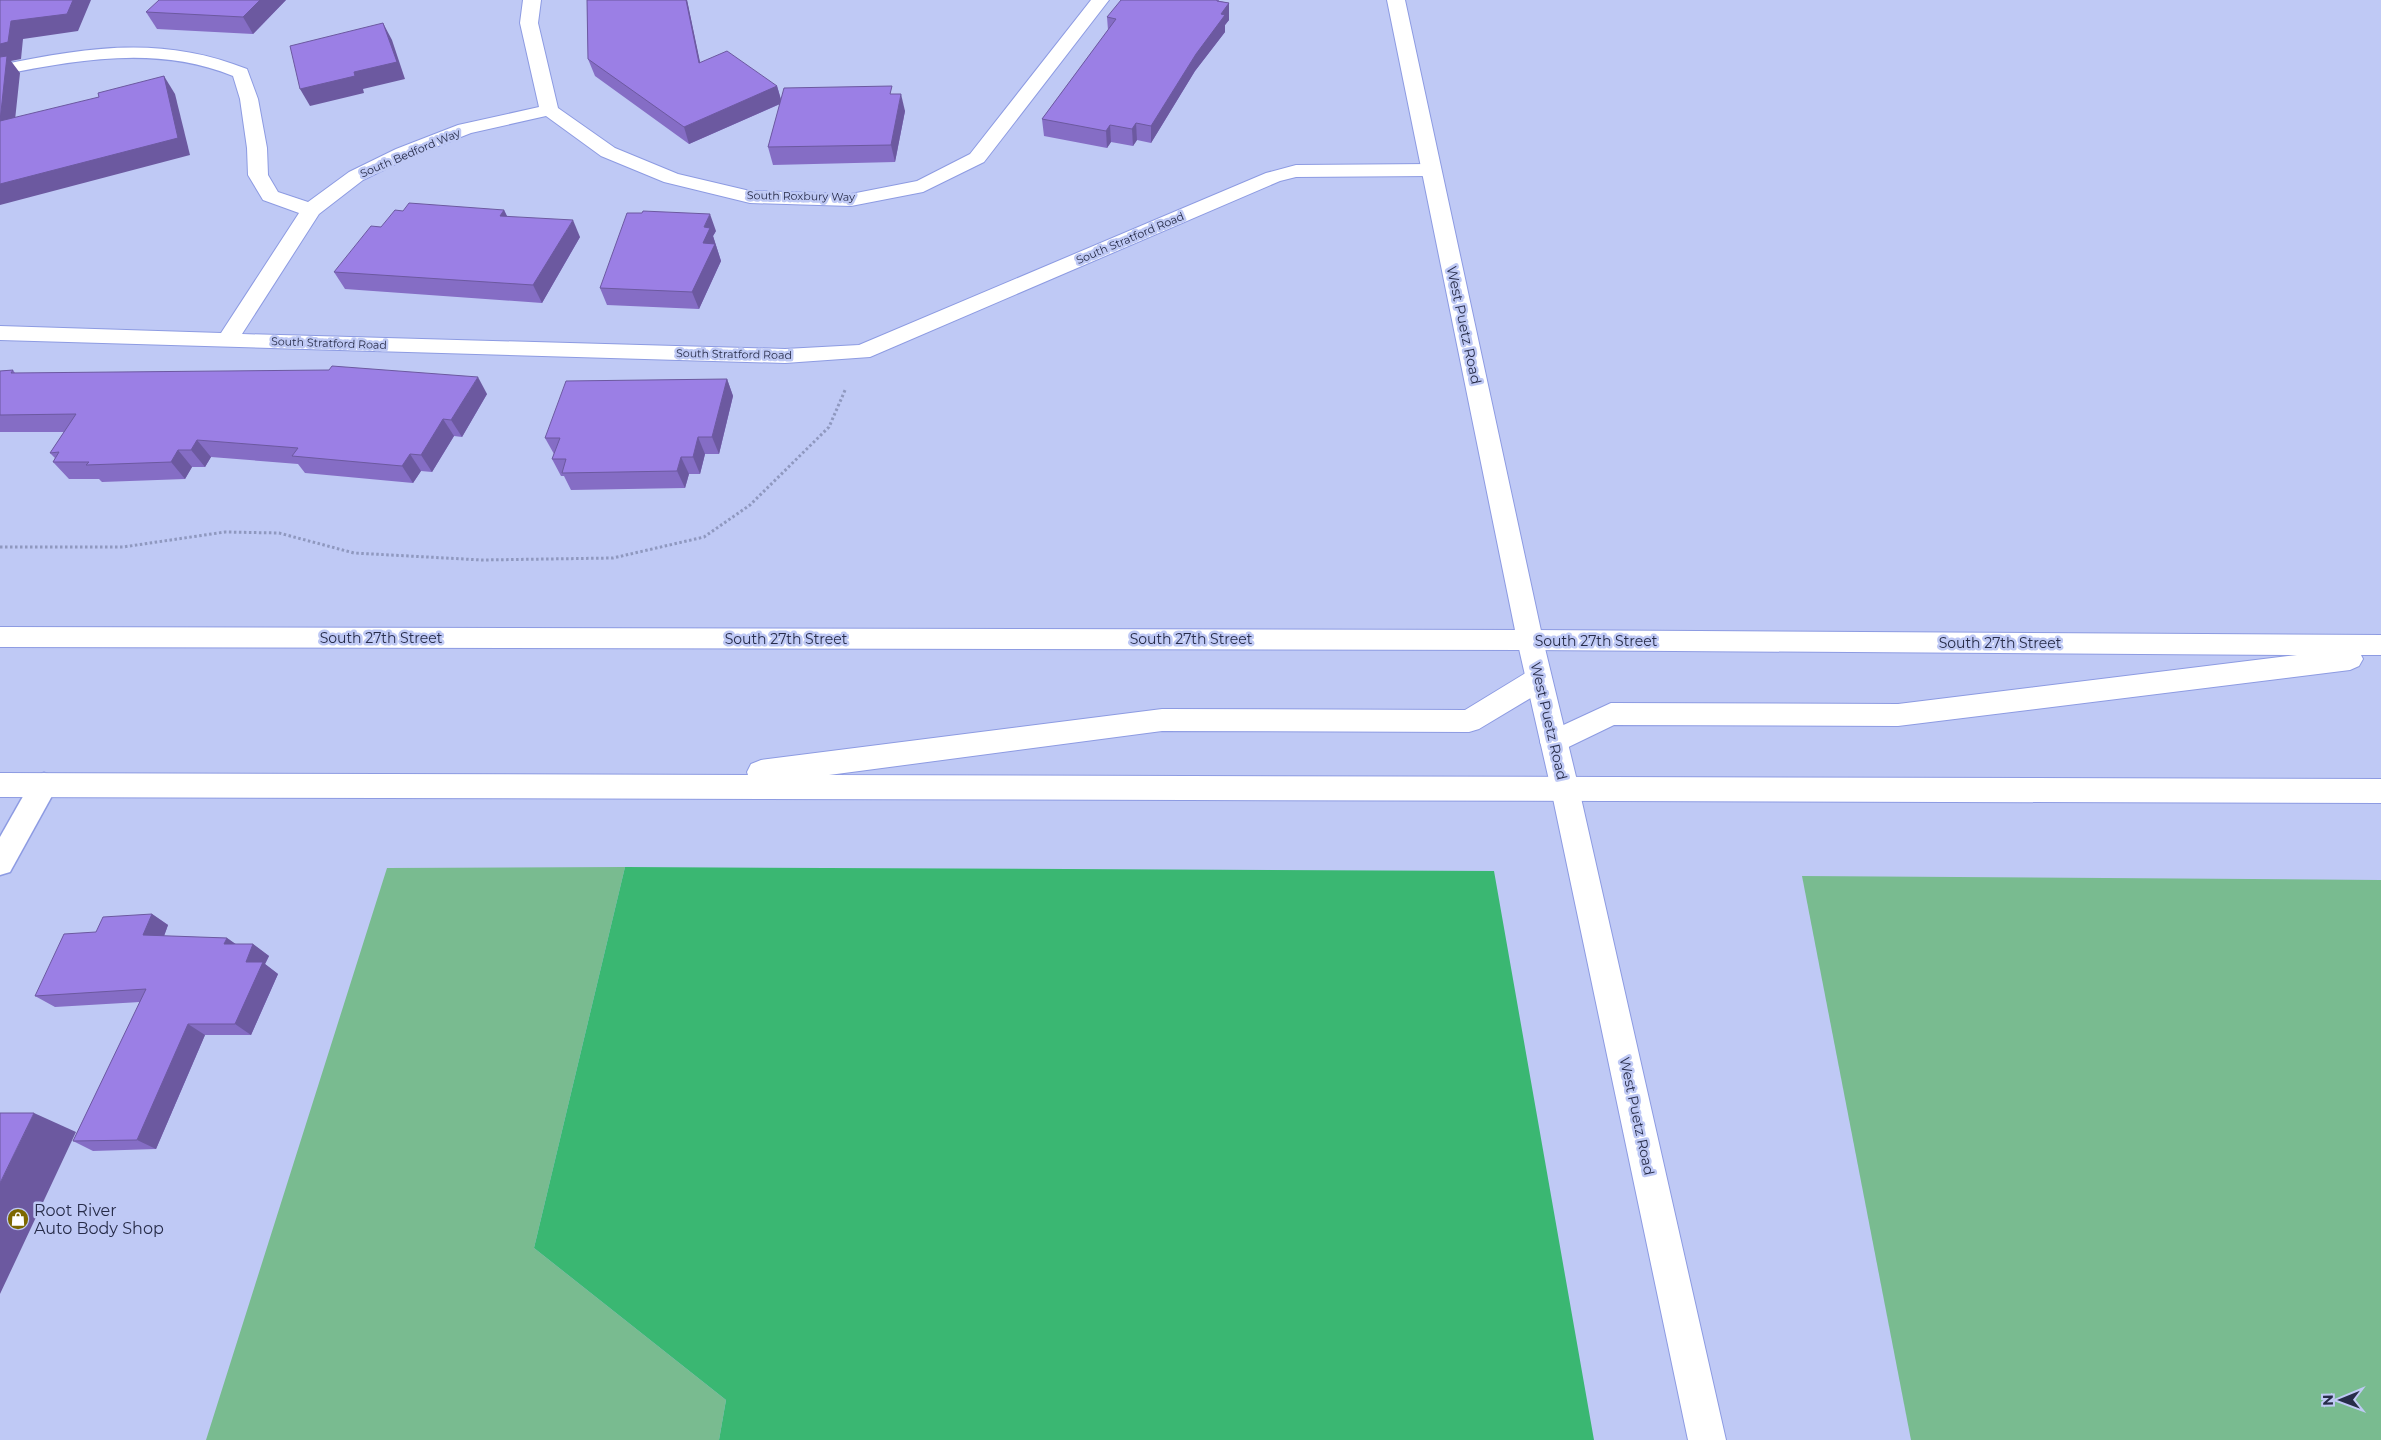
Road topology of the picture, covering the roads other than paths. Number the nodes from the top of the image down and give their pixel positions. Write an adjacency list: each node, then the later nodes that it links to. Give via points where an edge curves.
1 (532, 0): 5 (street, via 529,23)
2 (1100, 0): 5 (street, South Roxbury Way, via 977,158 923,186 851,200 750,197 671,178 608,152)
3 (1396, 0): 6 (street, West Puetz Road)
4 (0, 70): 7 (street, via 46,60 122,53 179,54 227,66 241,73 249,99 258,175 270,196)
5 (549, 110): 7 (street, South Bedford Way, via 465,129 403,153 356,176)
6 (1431, 170): 9 (street, South Stratford Road, via 1296,171 1273,177 862,352 785,356); 11 (street, West Puetz Road)
7 (311, 210): 9 (street, South Bedford Way)
8 (0, 333): 9 (street, South Stratford Road)
9 (227, 340)
10 (0, 637): 11 (street, South 27th Street)
11 (1530, 640): 12 (street, South 27th Street); 14 (street, West Puetz Road)
12 (2381, 645)
13 (2381, 656): 15 (street, via 1898,715 1611,714)
14 (1539, 679): 15 (street, West Puetz Road); 18 (street, via 1469,721 1162,720)
15 (1554, 742): 19 (street, West Puetz Road)
16 (0, 785): 17 (street)
17 (44, 785): 18 (street); 21 (lane)
18 (650, 787): 19 (street)
19 (1565, 789): 20 (street); 22 (street, West Puetz Road)
20 (2381, 792)
21 (0, 863)
22 (1708, 1440)

